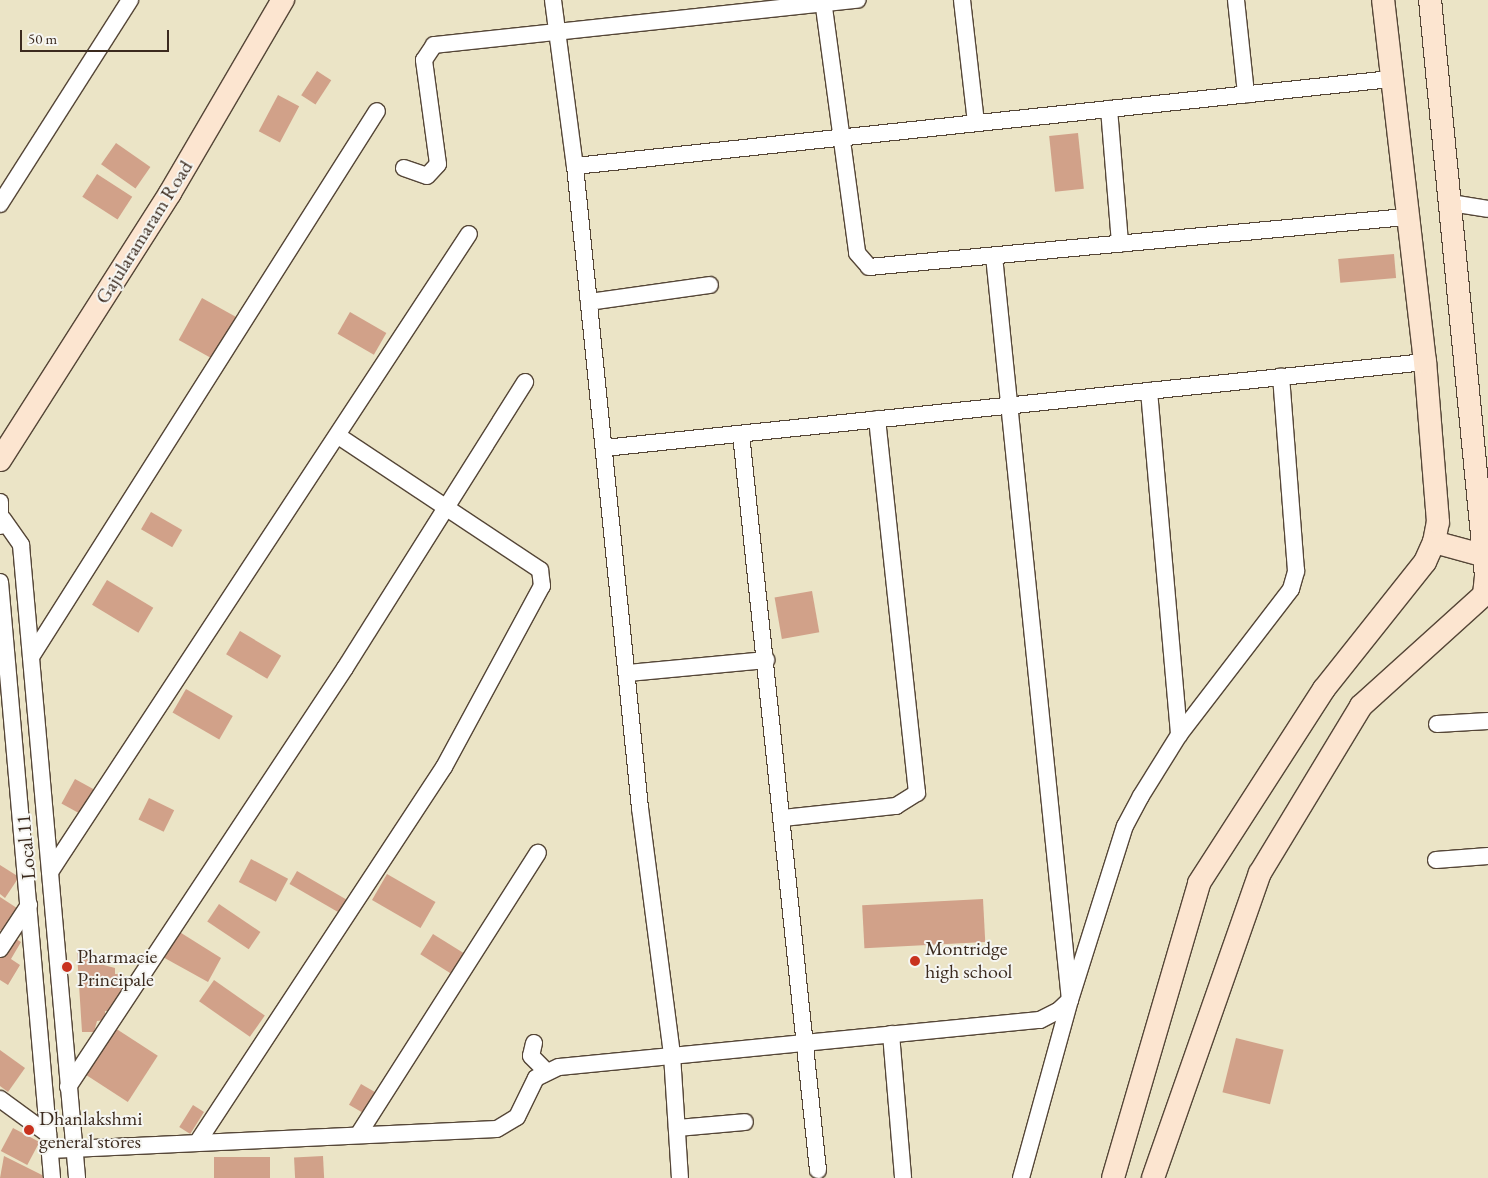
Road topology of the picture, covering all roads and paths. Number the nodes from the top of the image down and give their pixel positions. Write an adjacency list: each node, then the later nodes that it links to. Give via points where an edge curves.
1 (130, 0): 20 (street)
2 (283, 0): 37 (street, Gajularamaram Road, via 170,193)
3 (553, 0): 10 (street)
4 (858, 0): 9 (street)
5 (962, 0): 15 (street)
6 (1236, 0): 12 (street)
7 (1383, 0): 11 (street)
8 (1430, 0): 19 (street)
9 (823, 2): 10 (street); 16 (street)
10 (559, 32): 17 (street); 18 (street, via 434,46 428,51 424,60 438,164 427,176)
11 (1391, 79): 12 (street); 22 (street)
12 (1246, 94): 13 (street)
13 (1109, 108): 15 (street); 24 (street)
14 (377, 111): 45 (street)
15 (976, 122): 16 (street)
16 (840, 137): 17 (street); 25 (street, via 857,253 869,267)
17 (575, 166): 27 (street)
18 (404, 168)
19 (1451, 203): 21 (street); 42 (street)
20 (0, 204)
21 (1488, 209)
22 (1406, 217): 24 (street); 28 (street)
23 (469, 234): 35 (street)
24 (1120, 244): 25 (street)
25 (994, 256): 32 (street)
26 (710, 285): 27 (street)
27 (589, 302): 36 (street)
28 (1425, 362): 29 (street); 41 (street, via 1438,522)
29 (1281, 377): 31 (street); 53 (street, via 1296,572 1291,589)
30 (525, 382): 39 (street)
31 (1149, 391): 32 (street); 53 (street)
32 (1009, 406): 33 (street); 63 (street)
33 (877, 419): 34 (street); 54 (street, via 917,793 896,806)
34 (741, 434): 36 (street); 46 (street)
35 (338, 436): 39 (street); 58 (street)
36 (604, 448): 47 (street)
37 (0, 460)
38 (0, 502): 40 (street, Local 11)
39 (444, 507): 69 (street, via 345,668); 74 (street, via 540,570 539,596 444,767)
40 (1, 522): 45 (street, Local 11, via 22,545)
41 (1434, 542): 42 (street); 83 (street, via 1425,562 1324,689 1199,883)
42 (1482, 555): 44 (street)
43 (0, 582): 48 (street, Local 11)
44 (1486, 596): 84 (street, via 1361,706 1260,873)
45 (31, 657): 50 (street, Local 11)
46 (766, 660): 47 (street); 54 (street)
47 (628, 673): 67 (street, via 640,808)
48 (4, 692): 52 (street, Local 11)
49 (1488, 721): 51 (street)
50 (36, 723): 52 (street); 58 (street, Local 11)
51 (1437, 724)
52 (12, 726): 59 (street, Local 11)
53 (1179, 735): 63 (street, via 1126,826)
54 (783, 818): 65 (street)
55 (538, 853): 73 (street)
56 (1488, 856): 57 (street)
57 (1436, 860)
58 (50, 872): 60 (street, Local 11)
59 (29, 905): 61 (street, Local 11); 62 (street)
60 (56, 945): 61 (street); 69 (street, Local 11)
61 (32, 948): 75 (street, Local 11)
62 (0, 949)
63 (1070, 1000): 64 (street, via 1040,1020); 82 (street)
64 (891, 1034): 65 (street); 81 (street)
65 (808, 1042): 67 (street); 77 (street)
66 (534, 1043): 68 (street, via 531,1056)
67 (672, 1056): 68 (street); 72 (street)
68 (546, 1071): 73 (street, via 536,1078 509,1126)
69 (68, 1087): 76 (street, Local 11)
70 (2, 1105): 75 (street)
71 (745, 1122): 72 (street)
72 (677, 1128): 80 (street)
73 (360, 1132): 74 (street)
74 (199, 1140): 76 (street)
75 (49, 1142): 76 (street); 78 (street, Local 11)
76 (74, 1148): 79 (street, Local 11)
77 (818, 1170)
78 (52, 1178)
79 (77, 1178)
80 (680, 1178)
81 (903, 1178)
82 (1021, 1178)
83 (1112, 1178)
84 (1153, 1178)

